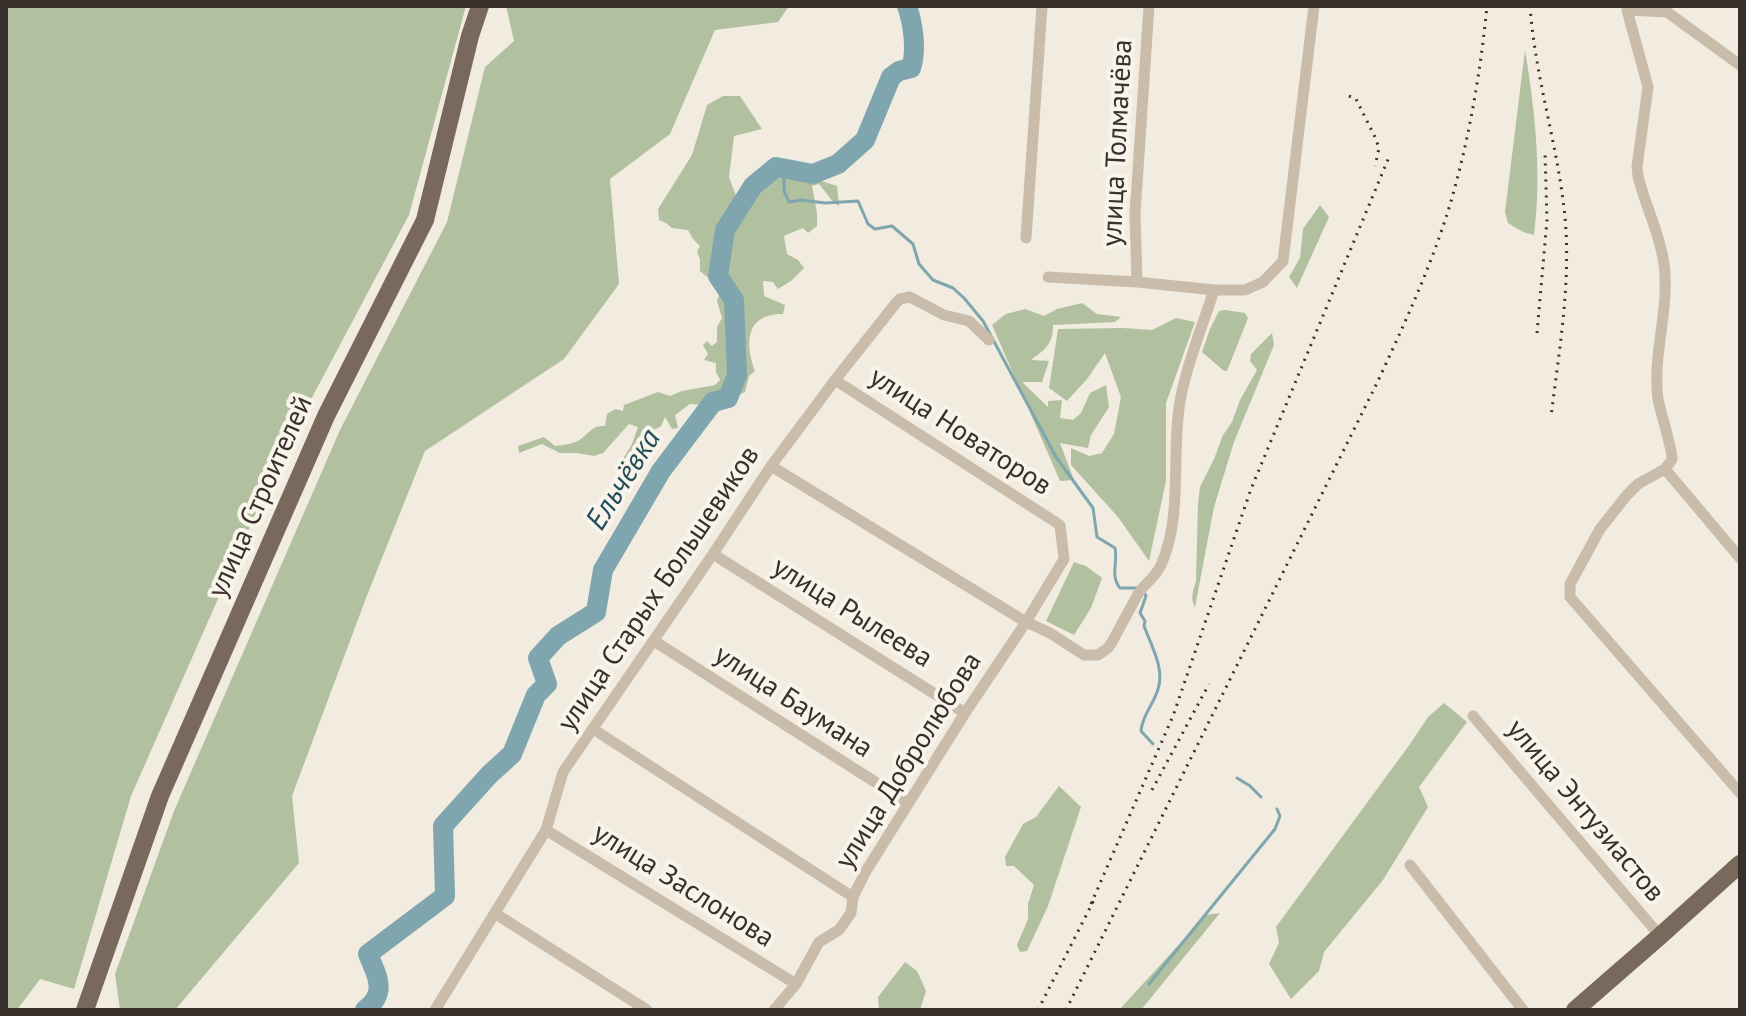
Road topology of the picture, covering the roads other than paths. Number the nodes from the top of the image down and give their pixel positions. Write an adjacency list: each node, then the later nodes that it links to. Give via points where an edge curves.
1 (480, 6): 31 (main road, улица Строителей, via 425,220 326,416 160,796)
2 (1042, 6): 6 (street)
3 (1149, 6): 8 (street, улица Толмачёва, via 1135,214)
4 (1314, 6): 9 (street, via 1283,261 1252,289)
5 (1740, 65): 13 (street, via 1667,12 1627,10 1648,87 1638,176 1659,238 1666,283 1657,387 1672,451)
6 (1026, 238)
7 (1048, 277): 8 (street)
8 (1137, 282): 9 (street)
9 (1214, 290): 17 (street, via 1181,395 1171,523 1159,569 1143,586 1108,648 1098,655 1084,655)
10 (989, 340): 11 (street, улица Старых Большевиков, via 969,321 905,297)
11 (835, 380): 12 (street, улица Старых Большевиков); 14 (street, улица Новаторов)
12 (771, 466): 15 (street, улица Старых Большевиков); 17 (street)
13 (1665, 469): 16 (street); 22 (street, via 1638,484 1600,529 1570,584 1570,597)
14 (1060, 525): 17 (street, улица Добролюбова, via 1064,559)
15 (713, 554): 18 (street, улица Старых Большевиков); 19 (street, улица Рылеева)
16 (1740, 558)
17 (1026, 622): 19 (street, улица Добролюбова)
18 (654, 641): 21 (street, улица Старых Большевиков); 23 (street, улица Баумана)
19 (965, 713): 23 (street, улица Добролюбова)
20 (1473, 716): 29 (street, улица Энтузиастов)
21 (593, 729): 24 (street, улица Старых Большевиков, via 563,772); 27 (street)
22 (1740, 793)
23 (908, 803): 27 (street, улица Добролюбова)
24 (546, 830): 28 (street, улица Старых Большевиков); 30 (street, улица Заслонова)
25 (1740, 864): 29 (main road)
26 (1410, 865): 35 (street)
27 (853, 897): 30 (street, улица Добролюбова, via 851,913 839,930 819,942)
28 (496, 914): 32 (street, улица Старых Большевиков); 33 (street)
29 (1660, 936): 36 (main road)
30 (796, 984): 34 (street, улица Добролюбова)
31 (85, 1010)
32 (435, 1010)
33 (647, 1010)
34 (774, 1010)
35 (1523, 1010)
36 (1575, 1010)

